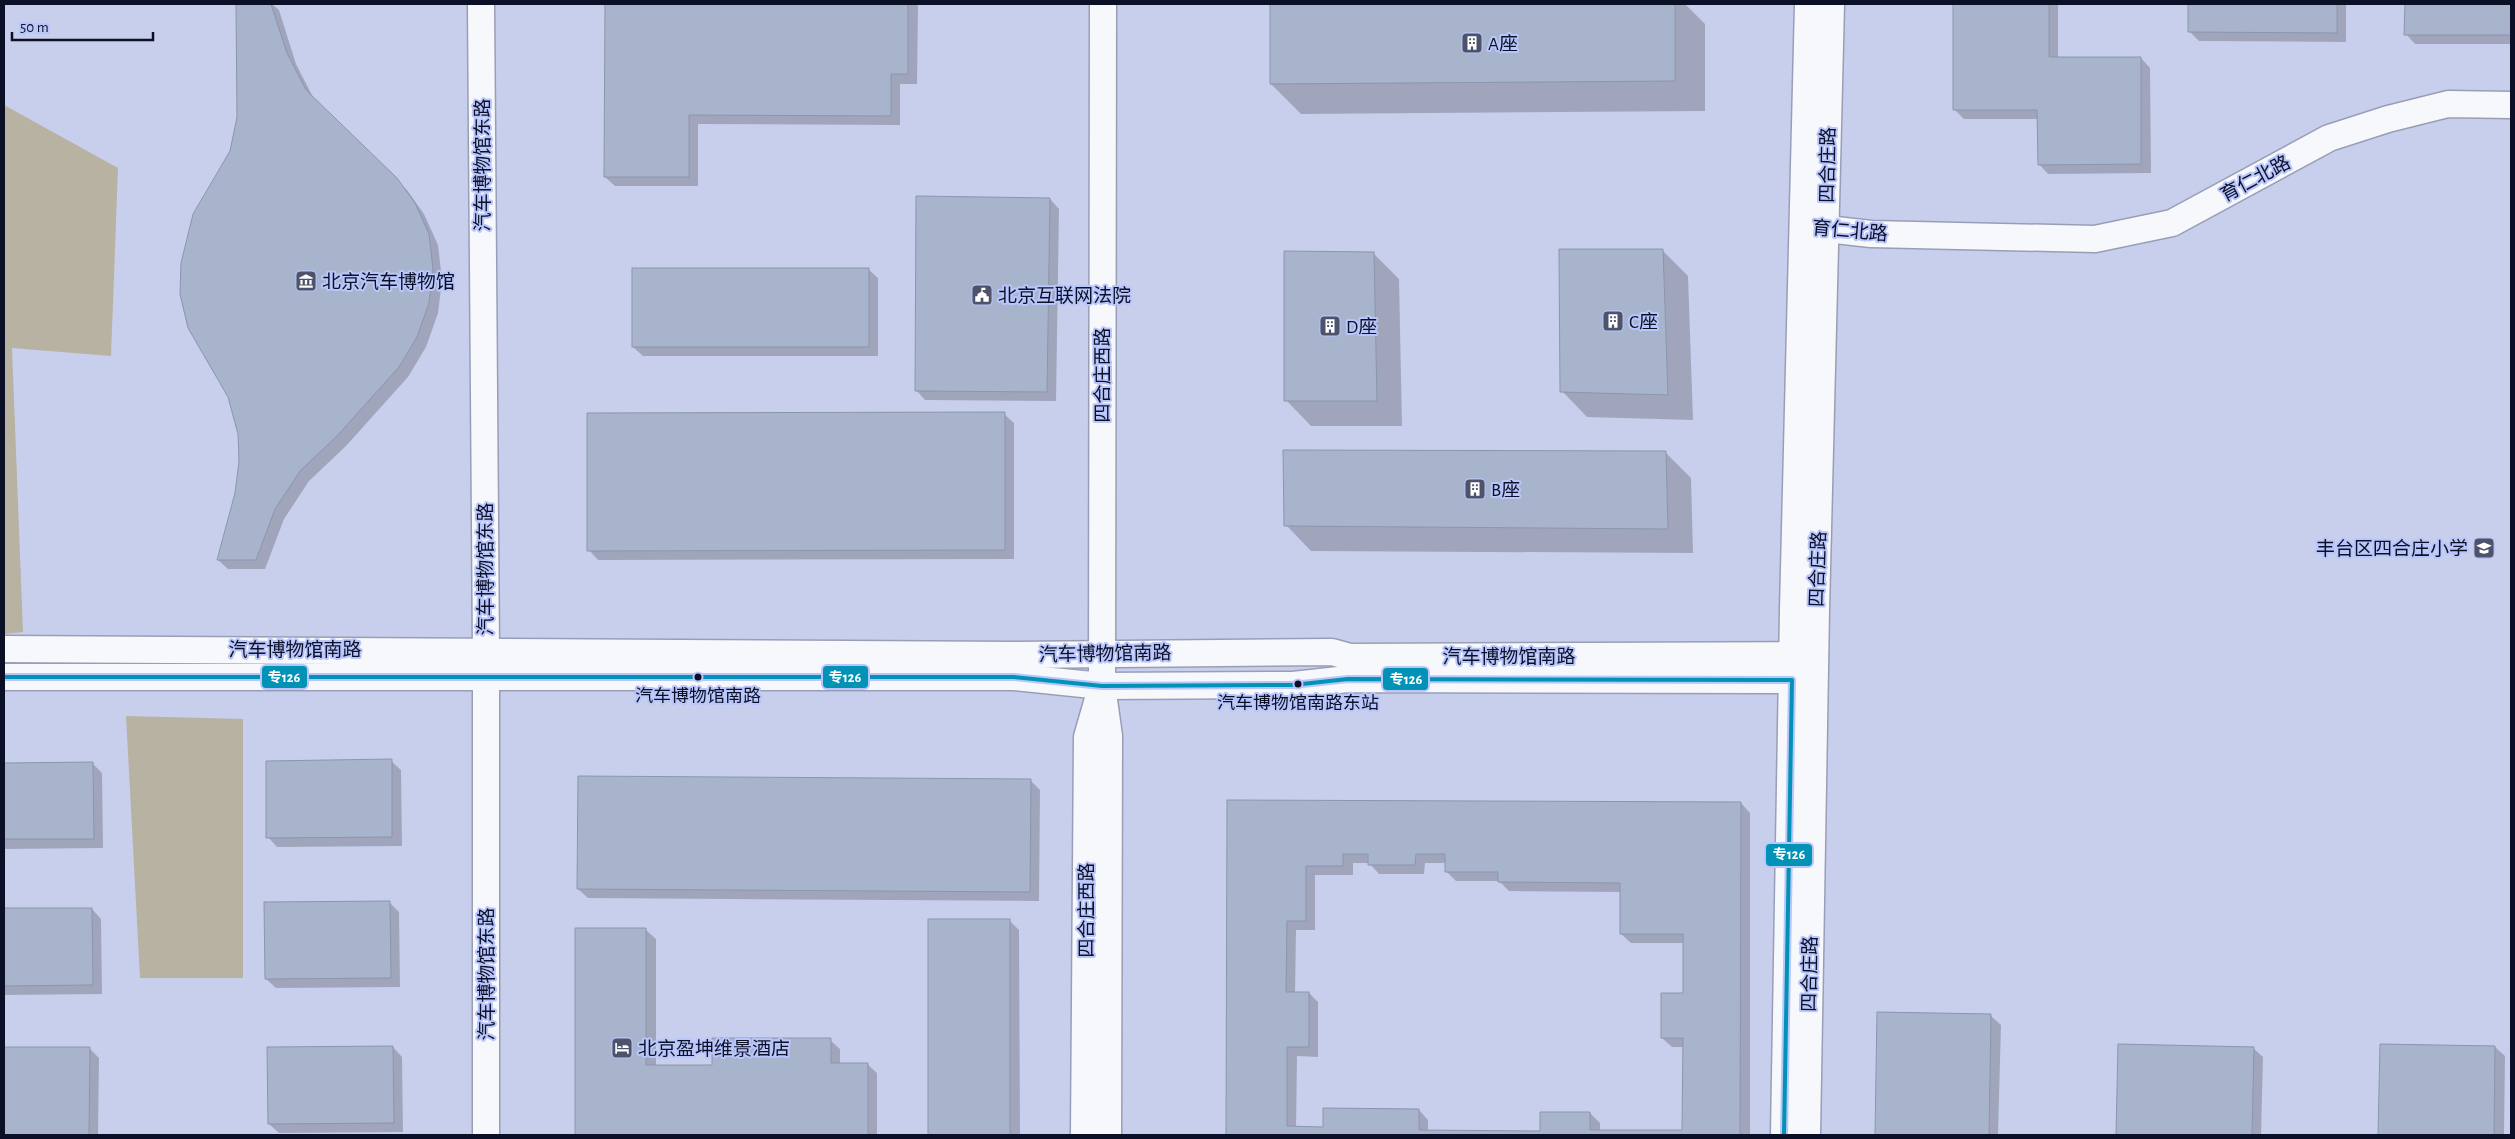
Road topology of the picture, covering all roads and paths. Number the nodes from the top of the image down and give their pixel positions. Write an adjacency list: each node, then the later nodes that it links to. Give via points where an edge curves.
1 (481, 4): 9 (street, 汽车博物馆东路)
2 (1103, 4): 10 (street, 四合庄西路)
3 (1808, 4): 7 (street, 四合庄路)
4 (1831, 4): 7 (street, 四合庄路)
5 (2511, 98): 7 (street, 育仁北路, via 2432,96 2324,129 2171,212 2095,221 1872,216)
6 (2511, 105): 7 (street, 育仁北路, via 2448,104 2329,138 2172,223 2095,239 1871,234)
7 (1819, 226): 11 (street, 四合庄路)
8 (4, 649): 9 (street, 汽车博物馆南路)
9 (486, 651): 10 (street, 汽车博物馆南路); 13 (street, 汽车博物馆东路)
10 (1102, 653): 11 (street, 汽车博物馆南路, via 1332,652 1350,657); 14 (street, 四合庄西路)
11 (1804, 668): 14 (street, 汽车博物馆南路, via 1348,679 1293,685); 18 (street, 四合庄路); 19 (street, 四合庄路)
12 (4, 678): 13 (street, 汽车博物馆南路)
13 (486, 678): 14 (street, 汽车博物馆南路, via 1014,677); 15 (street, 汽车博物馆东路)
14 (1102, 686): 16 (street, 四合庄西路, via 1087,736); 17 (street, 四合庄西路, via 1110,736)
15 (486, 1135)
16 (1084, 1135)
17 (1108, 1135)
18 (1784, 1135)
19 (1806, 1135)

